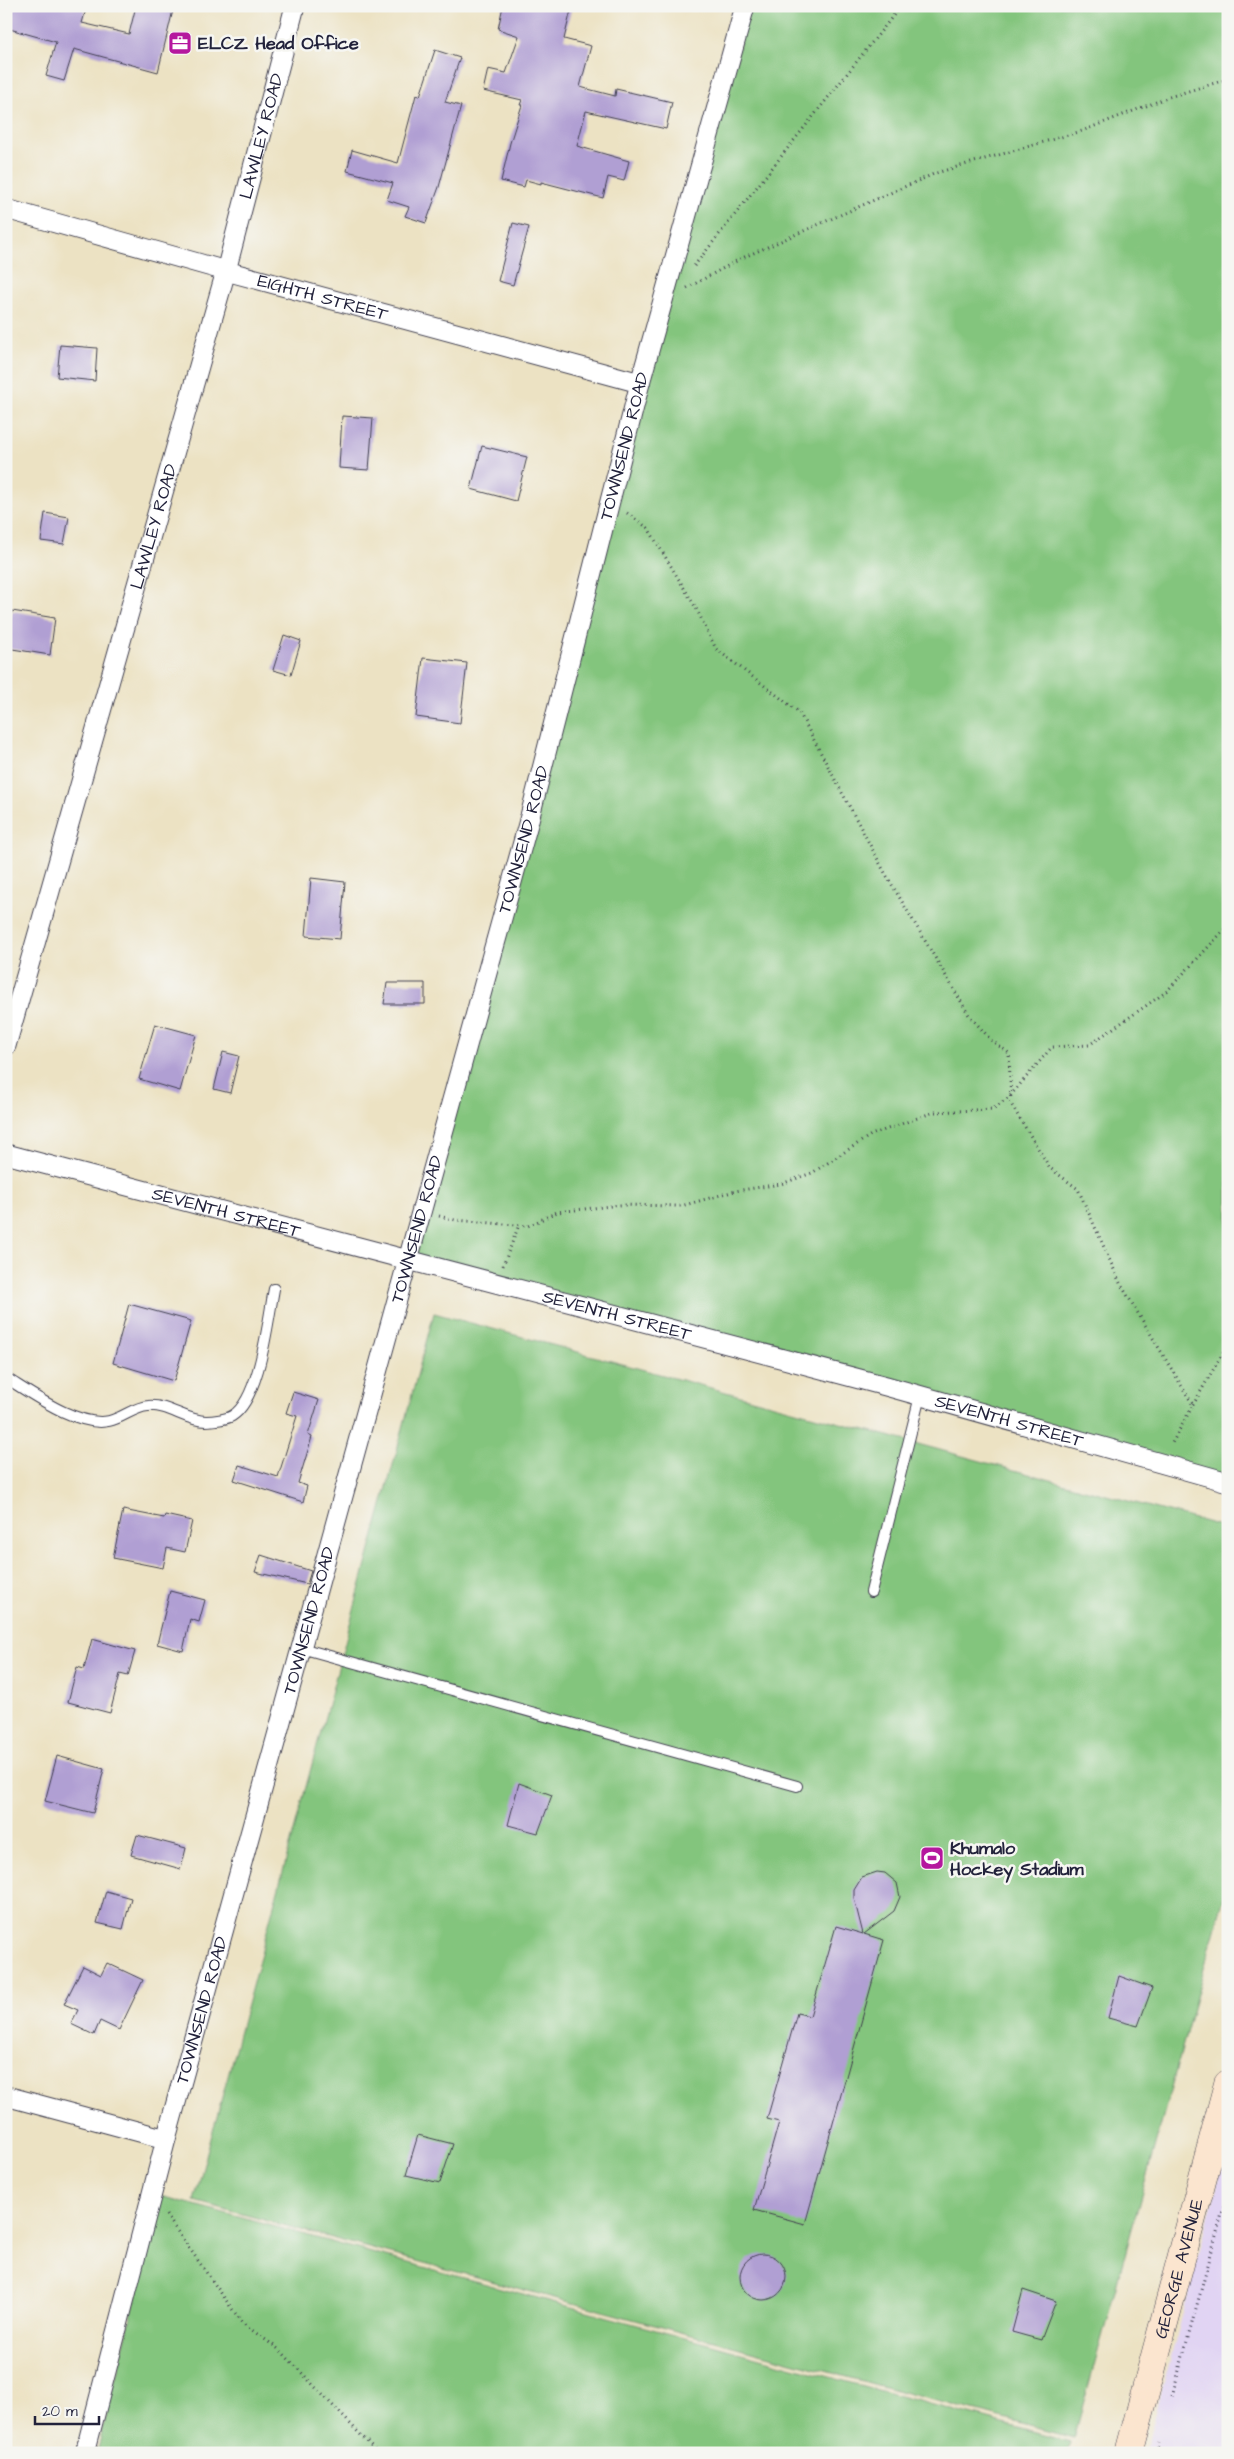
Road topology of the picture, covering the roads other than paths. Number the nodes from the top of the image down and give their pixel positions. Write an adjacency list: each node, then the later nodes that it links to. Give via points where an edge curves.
1 (295, 6): 4 (street, LAWLEY ROAD)
2 (745, 6): 5 (street, TOWNSEND ROAD)
3 (6, 209): 4 (street, EIGHTH STREET)
4 (226, 271): 5 (street, EIGHTH STREET); 6 (street, LAWLEY ROAD)
5 (640, 383): 8 (street, TOWNSEND ROAD, via 528,824)
6 (6, 1046)
7 (6, 1154): 8 (street, SEVENTH STREET)
8 (408, 1259): 11 (street, SEVENTH STREET); 14 (street, TOWNSEND ROAD)
9 (274, 1289): 10 (lane, via 256,1379 248,1401 232,1417 206,1421 148,1406 110,1421 80,1420)
10 (6, 1378)
11 (920, 1396): 12 (street, SEVENTH STREET); 13 (lane)
12 (1228, 1482)
13 (871, 1592)
14 (301, 1648): 15 (lane); 18 (street, TOWNSEND ROAD)
15 (797, 1786)
16 (1228, 2084): 20 (main road, GEORGE AVENUE)
17 (6, 2096): 18 (street)
18 (166, 2139): 19 (street, TOWNSEND ROAD)
19 (85, 2453)
20 (1129, 2453)

